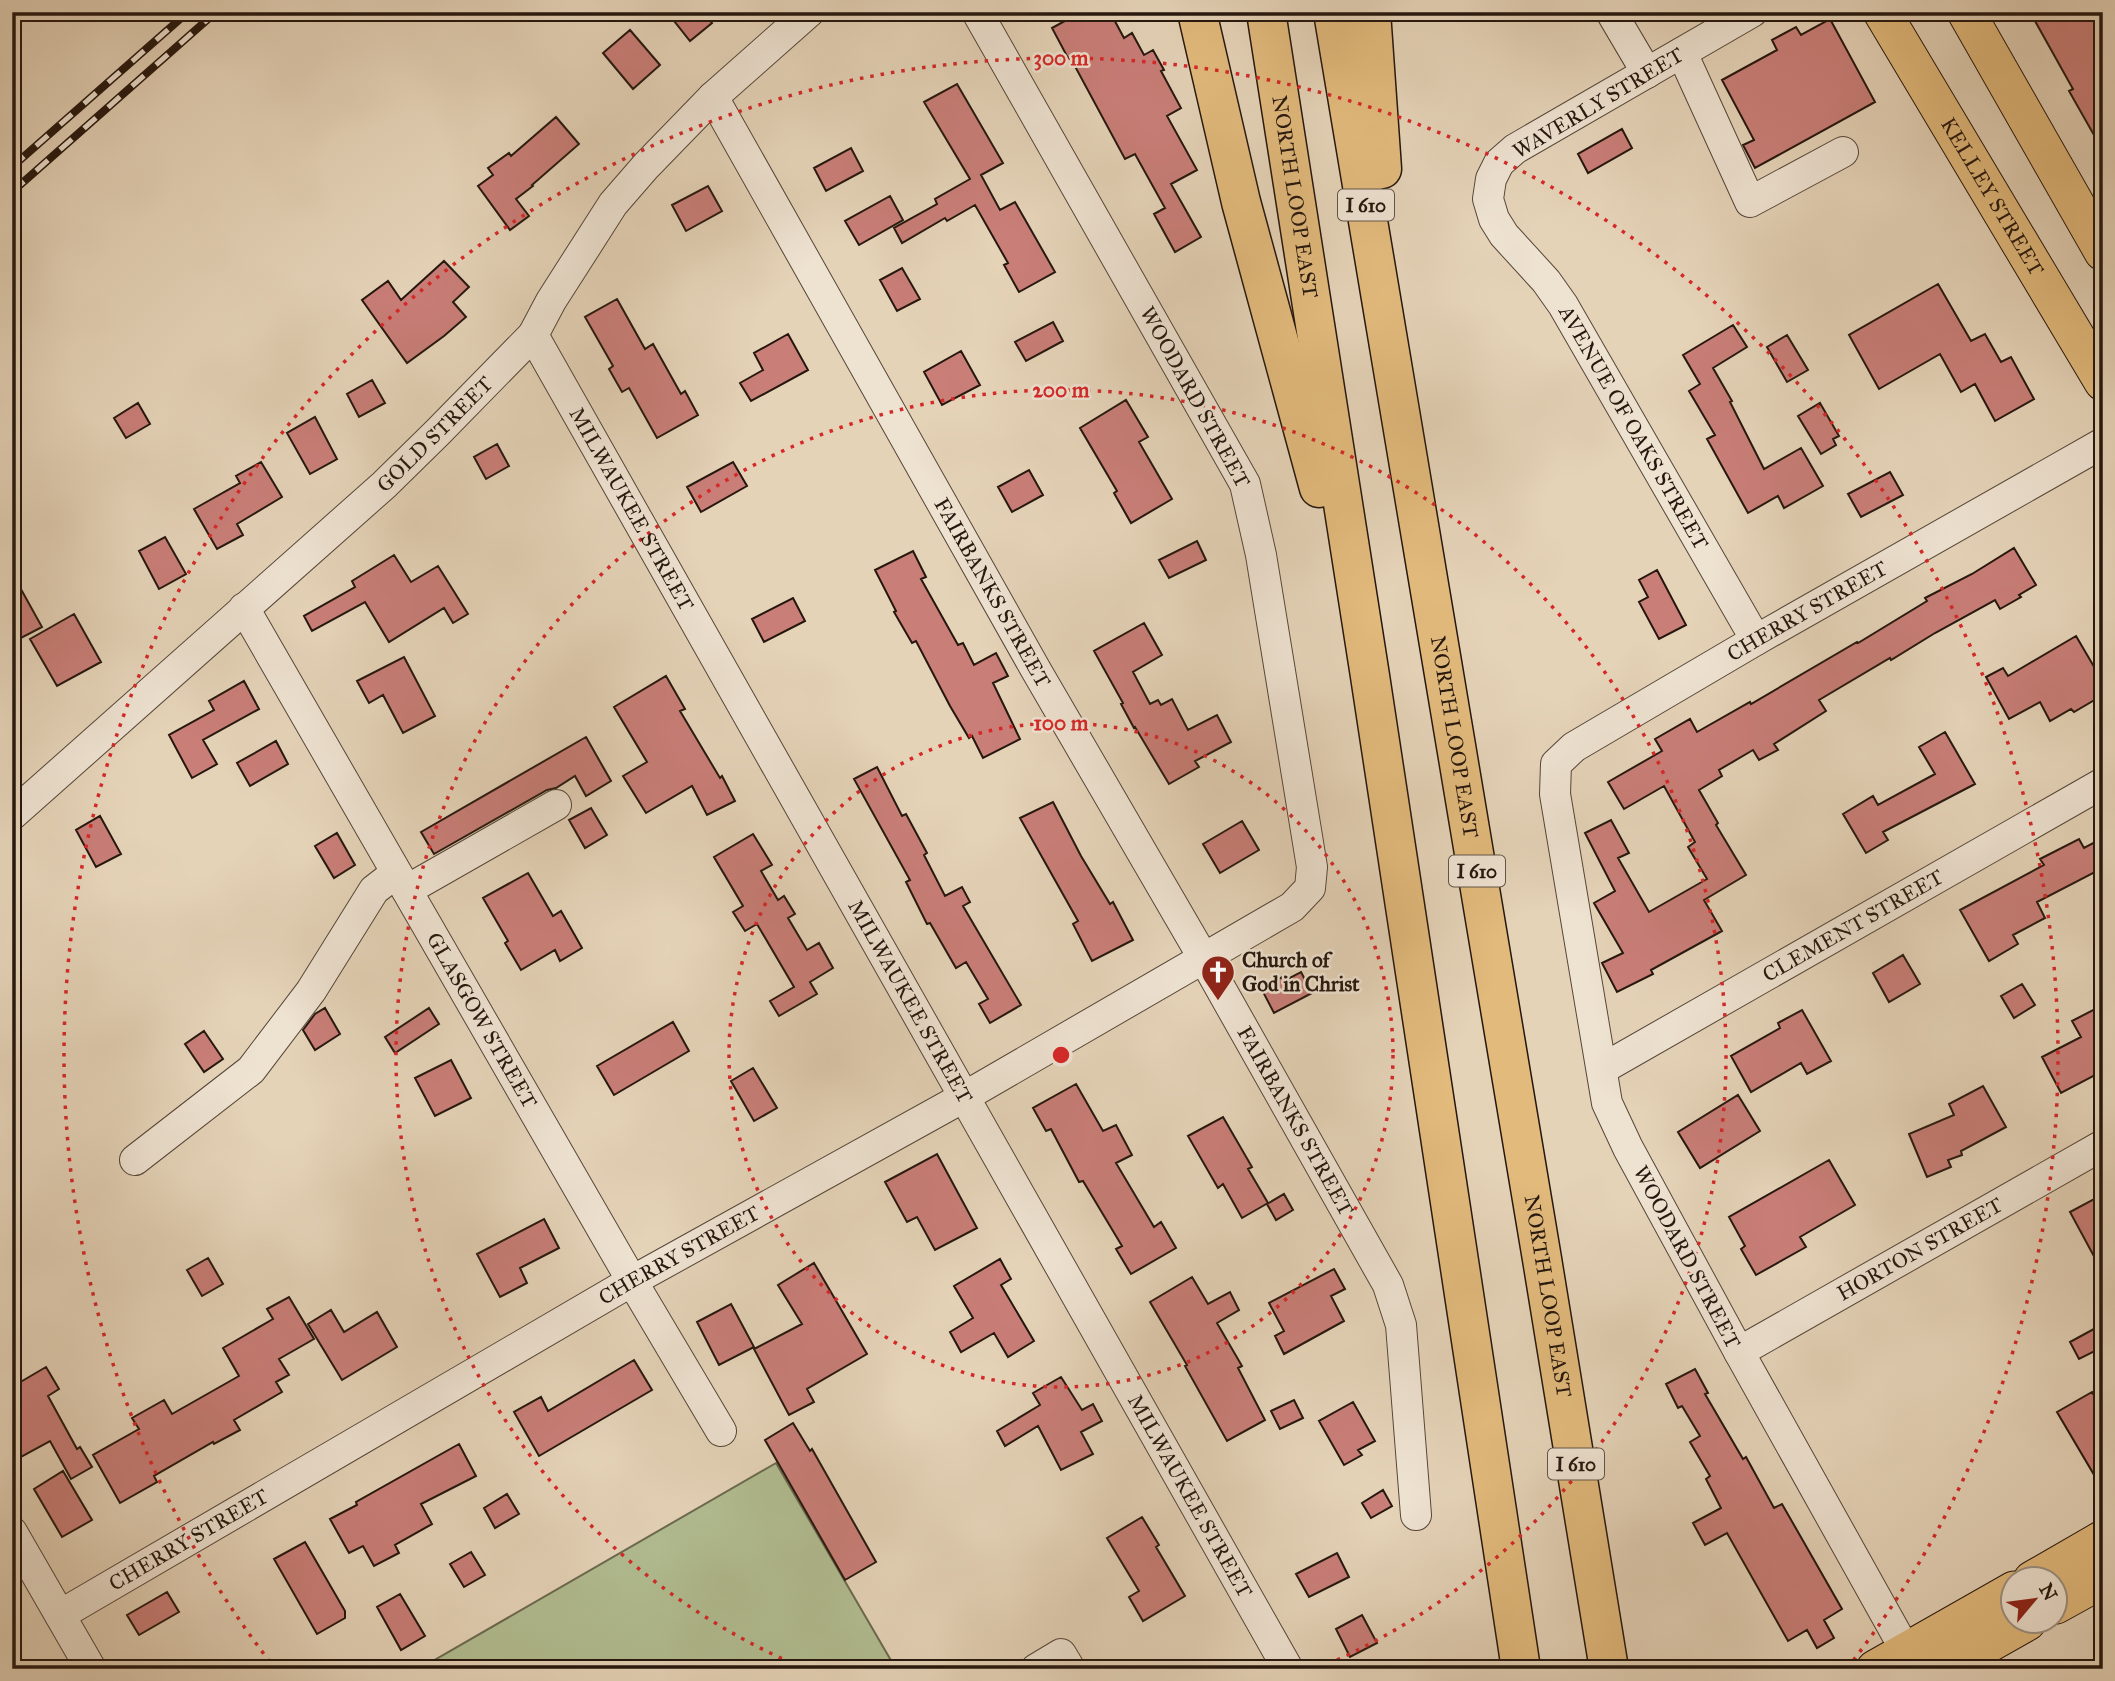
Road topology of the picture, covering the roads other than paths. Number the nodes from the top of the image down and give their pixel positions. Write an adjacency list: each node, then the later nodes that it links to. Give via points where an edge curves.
1 (809, 12): 13 (street, GOLD STREET)
2 (977, 12): 29 (street, WOODARD STREET, via 1245,484 1261,555 1312,867 1310,888)
3 (1197, 12): 23 (highway, via 1241,201)
4 (1266, 12): 23 (highway, NORTH LOOP EAST)
5 (1333, 12): 19 (highway, NORTH LOOP EAST / I 610)
6 (1371, 12): 19 (highway)
7 (1611, 12): 12 (street)
8 (1752, 12): 11 (street, WAVERLY STREET)
9 (1882, 12): 18 (main road, KELLEY STREET)
10 (1966, 12): 16 (main road)
11 (1682, 53): 12 (street, WAVERLY STREET); 14 (street, via 1750,202)
12 (1647, 74): 15 (street, WAVERLY STREET, via 1515,149 1499,163 1488,199)
13 (713, 97): 17 (street, GOLD STREET, via 613,204); 30 (street, FAIRBANKS STREET)
14 (1843, 152)
15 (1496, 223): 22 (street, AVENUE OF OAKS STREET, via 1563,305)
16 (2103, 252)
17 (533, 335): 21 (street, GOLD STREET, via 384,485); 32 (street, MILWAUKEE STREET)
18 (2103, 382)
19 (1399, 398): 53 (highway, NORTH LOOP EAST / I 610)
20 (2103, 443): 22 (street, CHERRY STREET)
21 (244, 608): 27 (street, GOLD STREET); 28 (street, GLASGOW STREET)
22 (1756, 640): 26 (street, CHERRY STREET, via 1574,747 1556,764)
23 (1370, 676): 52 (highway, NORTH LOOP EAST)
24 (2103, 783): 31 (street, CLEMENT STREET)
25 (556, 805): 28 (street)
26 (1558, 810): 31 (street, WOODARD STREET)
27 (12, 816)
28 (401, 882): 34 (street, via 374,890 311,991 251,1070); 35 (street, GLASGOW STREET)
29 (1299, 900): 30 (street, CHERRY STREET)
30 (1204, 959): 32 (street, CHERRY STREET); 38 (street, FAIRBANKS STREET, via 1388,1285 1401,1325)
31 (1602, 1069): 36 (street, WOODARD STREET, via 1607,1103 1628,1148)
32 (964, 1097): 35 (street, CHERRY STREET); 51 (street, MILWAUKEE STREET)
33 (2103, 1145): 36 (street, HORTON STREET)
34 (135, 1160)
35 (632, 1281): 37 (street, GLASGOW STREET); 45 (street, CHERRY STREET)
36 (1739, 1352): 47 (street, WOODARD STREET)
37 (721, 1431)
38 (1416, 1515)
39 (12, 1532): 45 (street)
40 (2103, 1539): 41 (main road)
41 (2056, 1566)
42 (2103, 1579): 43 (main road)
43 (2070, 1597)
44 (2000, 1600): 47 (main road)
45 (60, 1615): 48 (street)
46 (2002, 1636): 55 (main road)
47 (1911, 1660): 54 (main road)
48 (91, 1669)
49 (1036, 1669): 50 (street, via 1061,1654)
50 (1070, 1669)
51 (1288, 1669)
52 (1521, 1669)
53 (1609, 1669)
54 (1875, 1669)
55 (1944, 1669)

